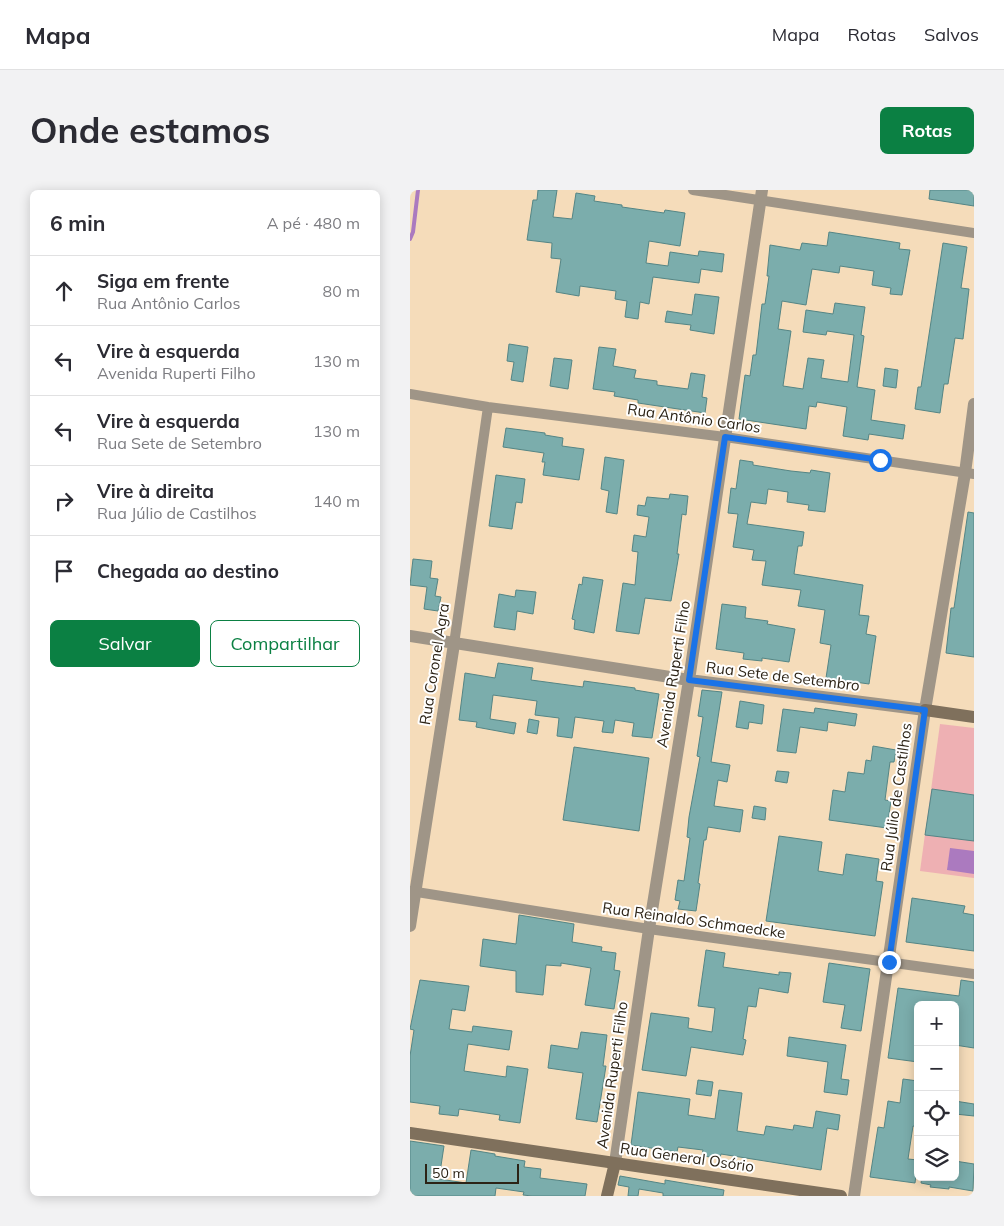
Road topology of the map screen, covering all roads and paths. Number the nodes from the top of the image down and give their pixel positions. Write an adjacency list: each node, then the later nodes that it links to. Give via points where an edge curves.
1 (693, 190): 2 (street)
2 (761, 195): 3 (street); 7 (street, Avenida Ruperti Filho)
3 (974, 233)
4 (410, 394): 6 (street, Rua Antônio Carlos)
5 (974, 404): 8 (street, Rua Júlio de Castilhos)
6 (488, 407): 7 (street, Rua Antônio Carlos); 10 (street, Rua Coronel Agra)
7 (725, 437): 8 (street, Rua Antônio Carlos); 11 (street, Avenida Ruperti Filho)
8 (969, 473): 12 (street, Rua Júlio de Castilhos)
9 (410, 636): 10 (street, Rua Sete de Setembro)
10 (454, 644): 11 (street, Rua Sete de Setembro); 14 (street, Rua Coronel Agra)
11 (689, 680): 12 (street, Rua Sete de Setembro); 16 (street, Avenida Ruperti Filho)
12 (925, 710): 13 (main road, Rua Sete de Setembro); 17 (street, Rua Júlio de Castilhos)
13 (974, 717)
14 (413, 892): 15 (street, Rua Coronel Agra); 16 (street, Rua Reinaldo Schmaedcke)
15 (410, 926)
16 (649, 929): 17 (street, Rua Reinaldo Schmaedcke); 20 (street, Avenida Ruperti Filho)
17 (889, 962): 18 (street, Rua Reinaldo Schmaedcke); 24 (street, Rua Júlio de Castilhos)
18 (974, 974)
19 (410, 1133): 20 (main road, Rua General Osório)
20 (615, 1163): 21 (main road, Avenida Ruperti Filho); 22 (main road, Avenida Ruperti Filho); 23 (main road, Rua General Osório)
21 (607, 1196)
22 (616, 1196)
23 (842, 1196)
24 (854, 1196)

